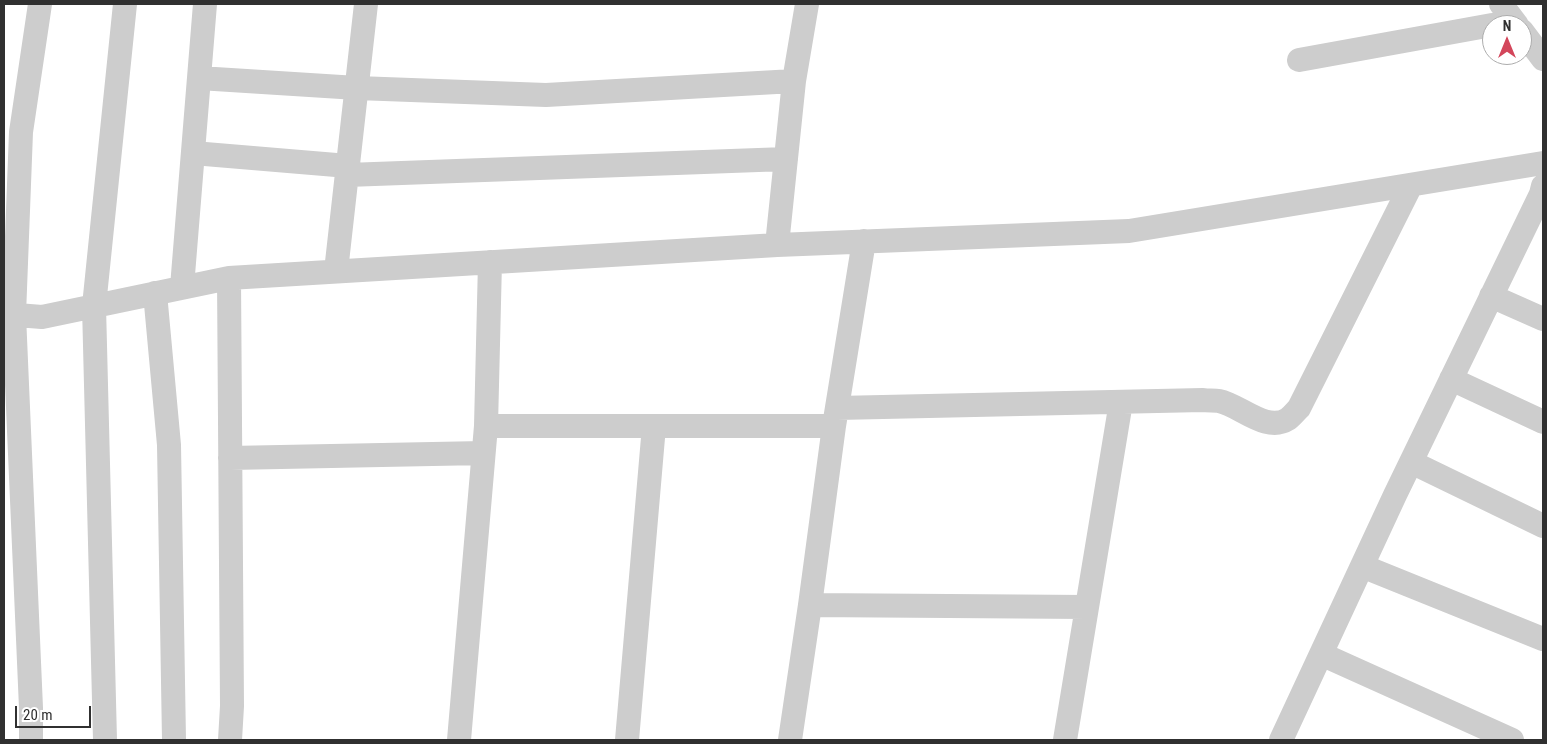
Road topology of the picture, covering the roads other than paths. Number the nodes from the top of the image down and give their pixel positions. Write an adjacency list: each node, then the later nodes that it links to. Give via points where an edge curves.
1 (40, 4): 28 (street, via 21,132)
2 (125, 4): 27 (street)
3 (205, 4): 10 (street)
4 (366, 4): 12 (street)
5 (807, 4): 11 (street)
6 (1482, 27): 9 (street)
7 (1532, 48): 8 (street)
8 (1543, 59)
9 (1299, 60)
10 (199, 78): 12 (street); 13 (street)
11 (794, 81): 12 (street, via 546,95); 14 (street)
12 (357, 88): 16 (street)
13 (193, 153): 16 (street); 24 (street)
14 (786, 159): 16 (street); 20 (street)
15 (1543, 163): 17 (street)
16 (348, 170): 22 (street)
17 (1411, 185): 19 (street, via 1130,231); 31 (street, via 1299,408 1288,419 1275,423 1264,421 1219,401)
18 (1543, 186): 26 (street)
19 (864, 241): 20 (street); 32 (street)
20 (777, 245): 21 (street)
21 (490, 262): 22 (street); 34 (street)
22 (336, 271): 23 (street)
23 (229, 278): 24 (street); 37 (street)
24 (182, 288): 25 (street)
25 (155, 293): 27 (street); 47 (street, via 169,444)
26 (1491, 296): 29 (street); 30 (street)
27 (94, 306): 28 (street, via 42,317); 46 (street)
28 (9, 314): 45 (street)
29 (1543, 319)
30 (1451, 379): 33 (street); 38 (street)
31 (1121, 402): 32 (street); 42 (street)
32 (835, 417): 35 (street); 41 (street)
33 (1543, 422)
34 (486, 426): 35 (street); 36 (street)
35 (654, 426): 50 (street)
36 (483, 454): 37 (street); 49 (street)
37 (230, 458): 48 (street)
38 (1411, 462): 39 (street); 40 (street)
39 (1543, 526)
40 (1362, 566): 43 (street); 44 (street)
41 (810, 606): 42 (street); 51 (street)
42 (1087, 607): 52 (street)
43 (1543, 639)
44 (1321, 654): 53 (street); 54 (street)
45 (31, 740)
46 (105, 740)
47 (174, 740)
48 (230, 740)
49 (459, 740)
50 (627, 740)
51 (790, 740)
52 (1065, 740)
53 (1281, 740)
54 (1512, 740)

